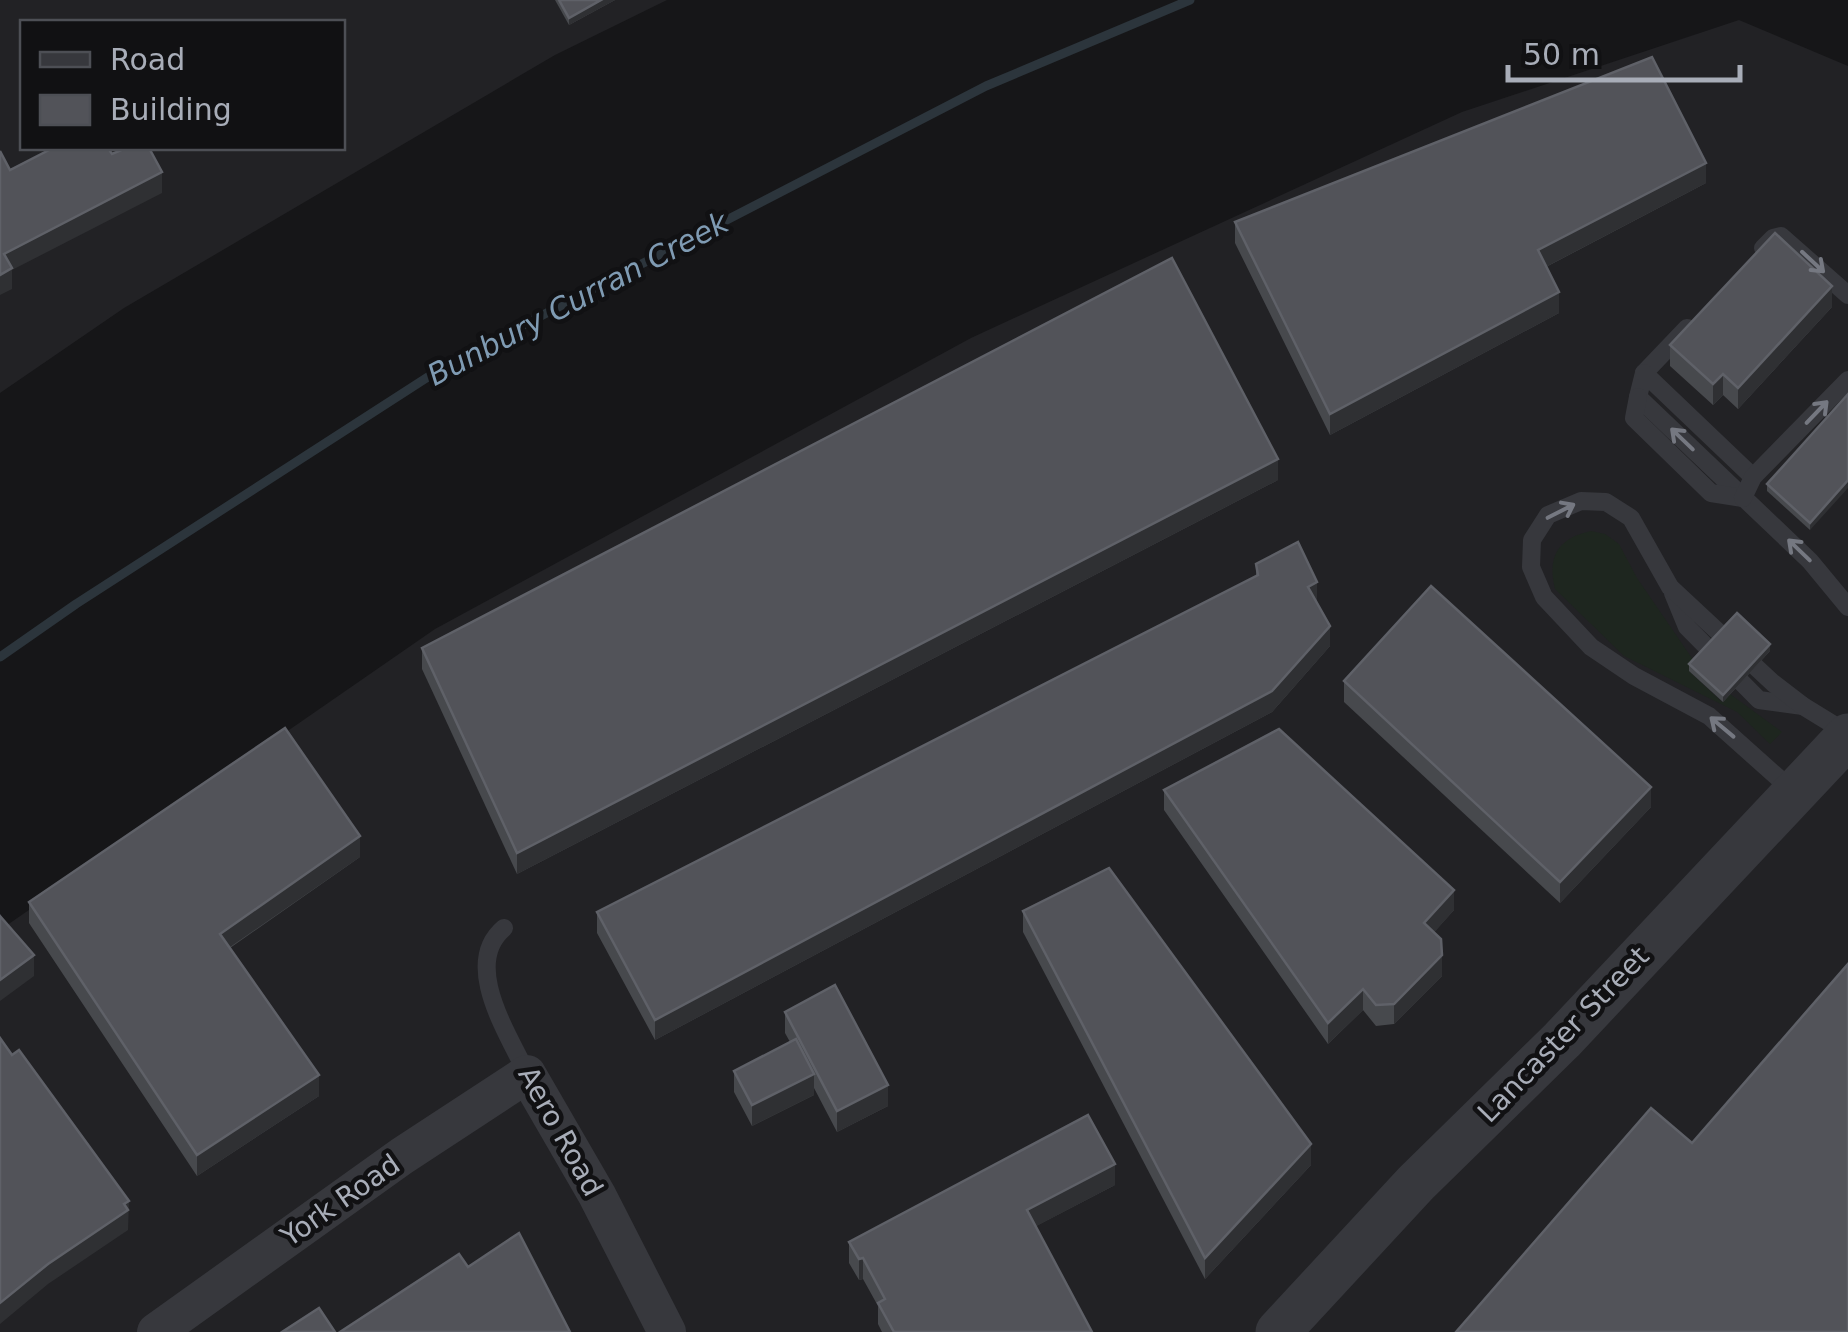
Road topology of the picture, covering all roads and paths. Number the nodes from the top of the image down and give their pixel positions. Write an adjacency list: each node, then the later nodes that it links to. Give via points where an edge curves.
1 (1746, 265): 2 (lane, one-way to 2, via 1781,236)
2 (1848, 294)
3 (1694, 320): 4 (lane)
4 (1644, 374): 6 (lane); 7 (lane, one-way to 4, via 1638,397)
5 (1848, 380): 6 (lane, one-way to 5)
6 (1753, 477): 7 (lane)
7 (1743, 498): 8 (lane, one-way to 7)
8 (1848, 608)
9 (1848, 735): 10 (street, Lancaster Street); 10 (lane, one-way to 9, via 1709,716 1591,648 1544,597 1532,566 1532,540 1548,515 1581,501 1606,502 1631,518 1670,587 1803,706)
10 (1795, 792): 15 (street, Lancaster Street)
11 (504, 928): 12 (lane, Aero Road, via 491,942 488,980)
12 (527, 1074): 13 (street, York Road); 14 (street, Aero Road)
13 (156, 1332)
14 (666, 1332)
15 (1278, 1332)

